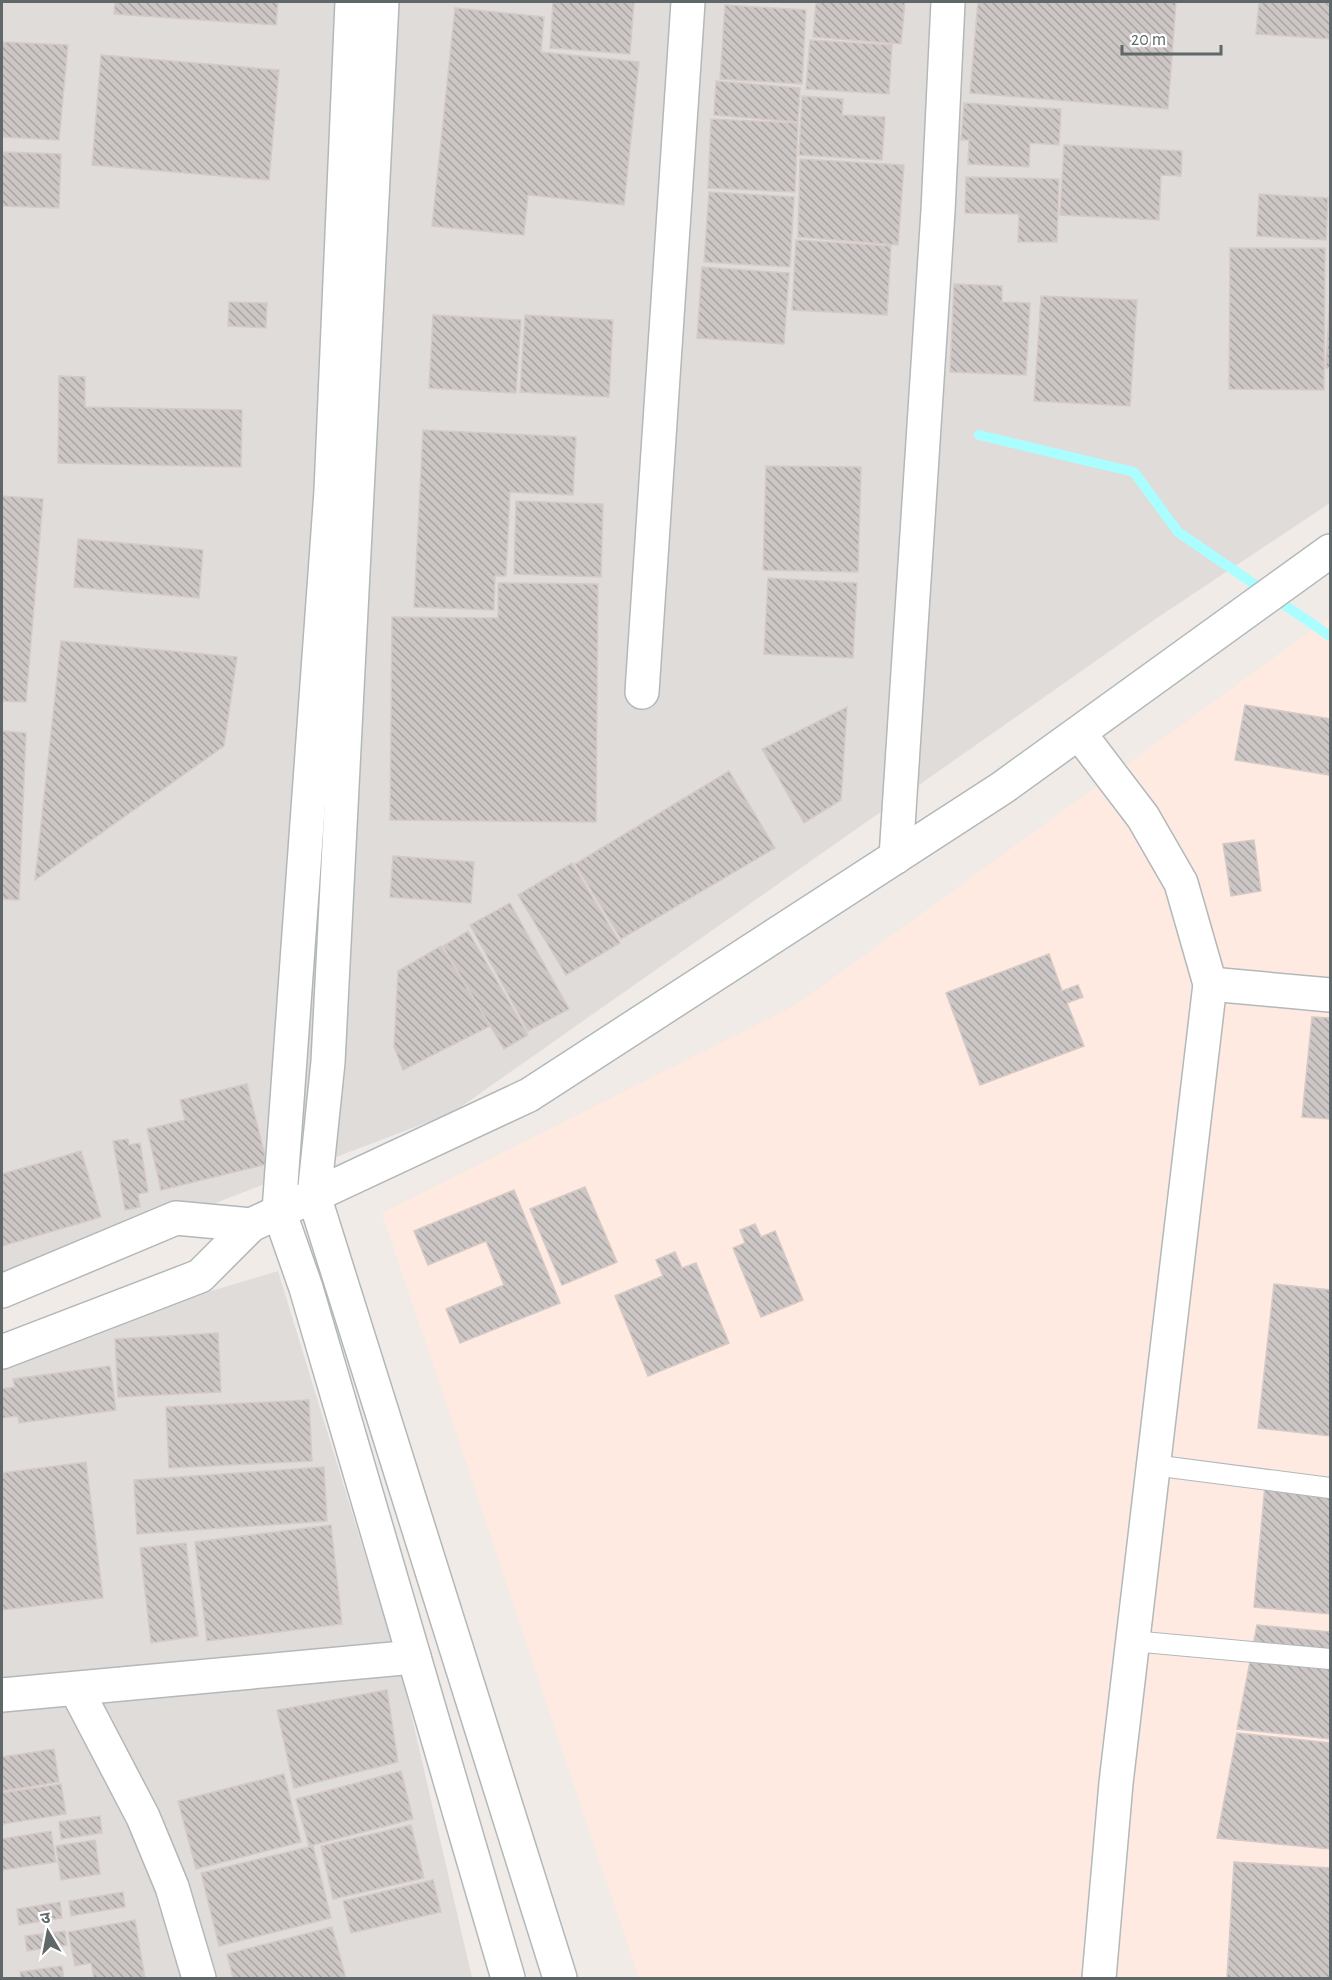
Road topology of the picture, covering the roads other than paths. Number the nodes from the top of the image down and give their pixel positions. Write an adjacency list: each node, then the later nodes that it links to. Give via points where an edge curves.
1 (352, 2): 9 (street, via 331,491)
2 (382, 2): 10 (street)
3 (688, 2): 6 (street)
4 (948, 2): 8 (street)
5 (1330, 551): 7 (street)
6 (642, 692)
7 (1079, 733): 8 (street, via 1002,789); 11 (street, via 1143,817 1181,883)
8 (896, 857): 13 (street, via 529,1095)
9 (301, 893): 10 (street); 14 (street)
10 (336, 897): 13 (street, via 328,1062)
11 (1210, 984): 12 (street); 17 (street)
12 (1330, 995)
13 (314, 1196): 14 (street); 26 (street)
14 (265, 1219): 15 (street, via 176,1218); 16 (street, via 200,1276); 20 (street, via 306,1288)
15 (2, 1291)
16 (2, 1353)
17 (1153, 1465): 18 (lane); 19 (street)
18 (1330, 1488)
19 (1132, 1641): 21 (lane); 27 (street)
20 (414, 1657): 22 (street); 25 (street)
21 (1330, 1659)
22 (76, 1689): 23 (street); 24 (street, via 142,1817 172,1887)
23 (2, 1695)
24 (199, 1978)
25 (508, 1978)
26 (560, 1978)
27 (1099, 1978)

